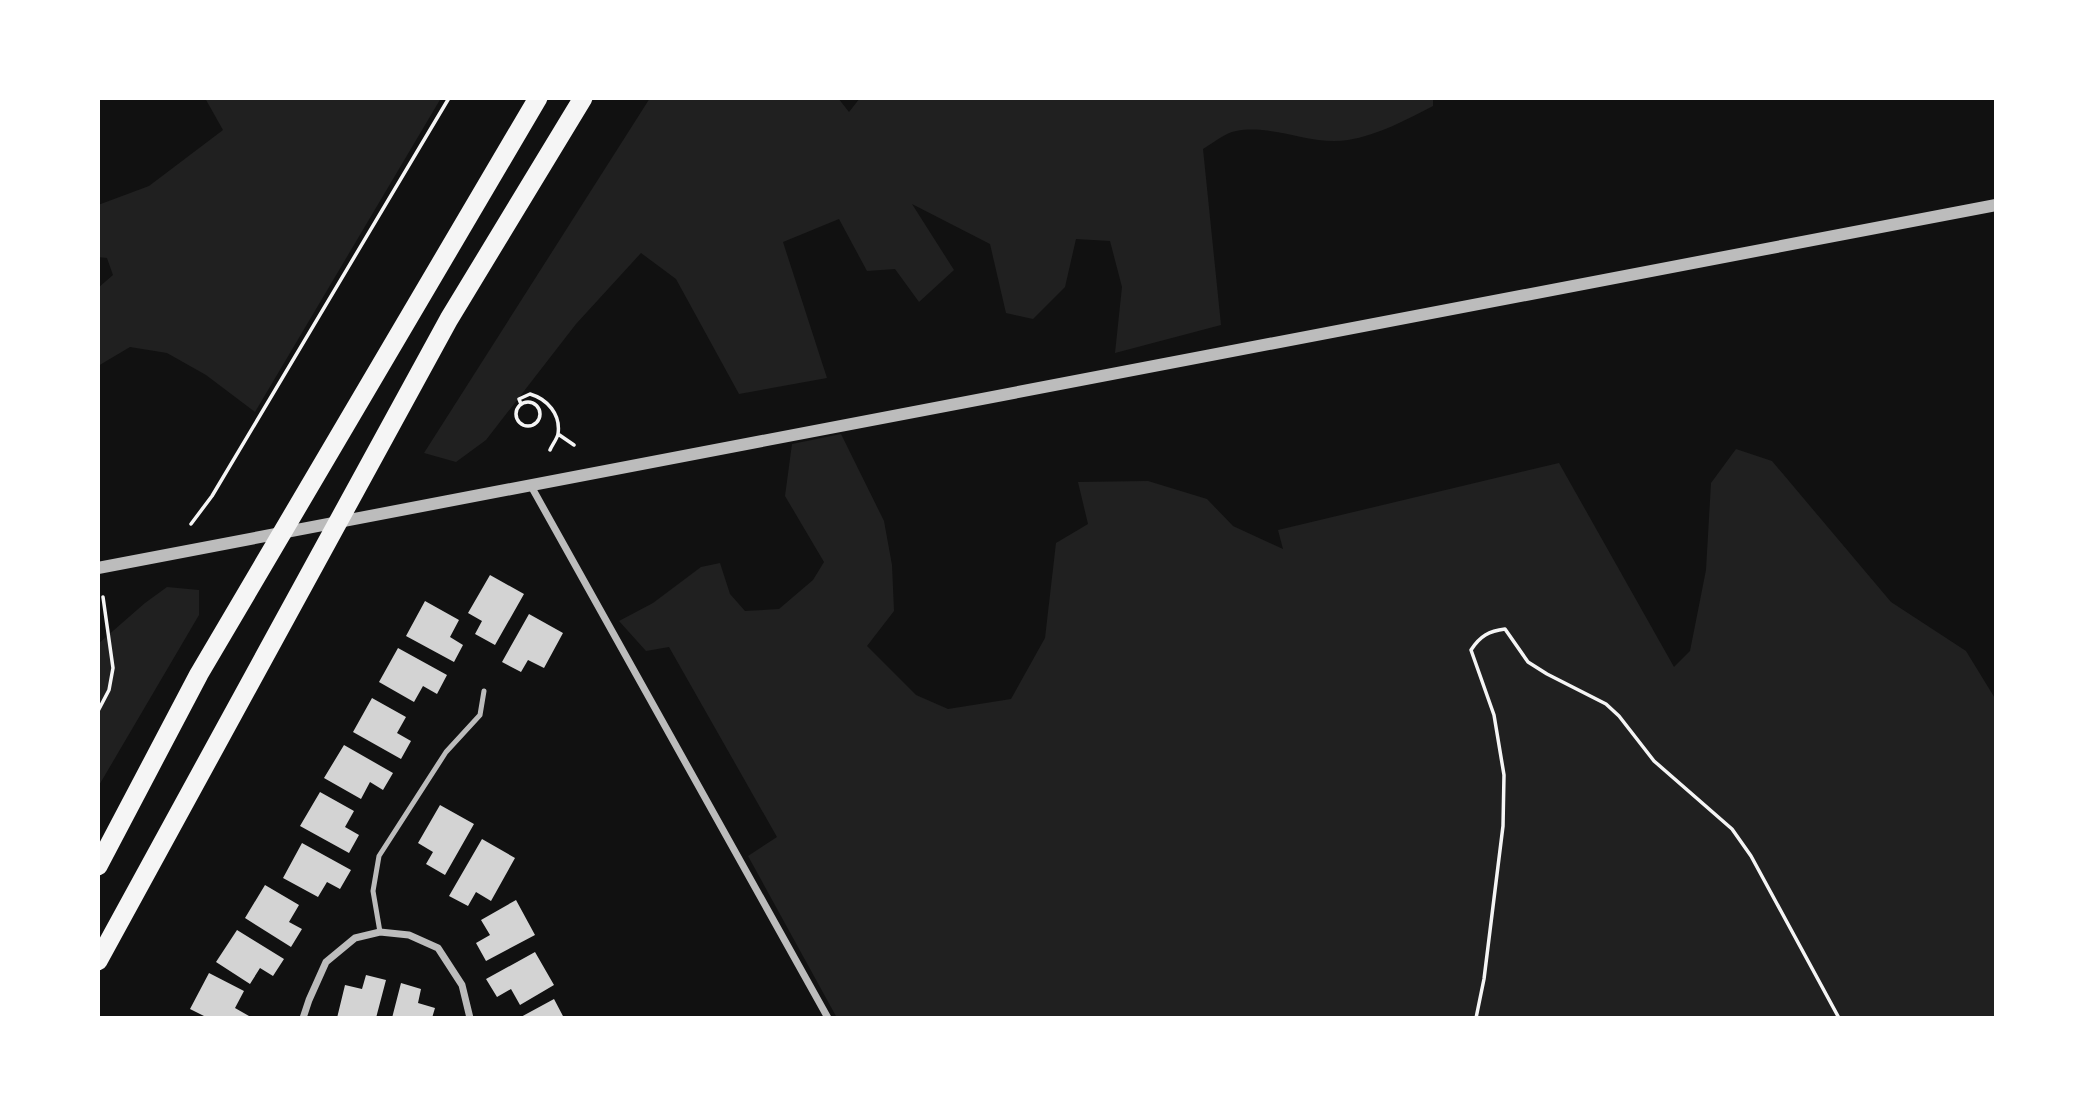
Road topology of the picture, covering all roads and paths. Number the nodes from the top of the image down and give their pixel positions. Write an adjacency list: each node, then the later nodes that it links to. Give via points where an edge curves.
1 (449, 98): 10 (path)
2 (538, 98): 15 (highway, via 199,674)
3 (583, 98): 17 (highway, via 449,319)
4 (1996, 205): 9 (street)
5 (521, 404): 5 (path, via 516,414 519,421 535,423 540,416 536,405); 6 (path, via 519,399 530,394 549,404)
6 (558, 434): 7 (path); 8 (path)
7 (574, 445)
8 (550, 450)
9 (531, 486): 11 (street); 20 (street)
10 (191, 524)
11 (98, 568)
12 (103, 597): 14 (path, via 113,668)
13 (484, 691): 16 (lane, via 480,715 446,752 379,856 373,891)
14 (98, 711)
15 (98, 866)
16 (380, 932): 18 (street, via 355,938 326,962); 19 (street, via 410,935 438,948 462,985)
17 (98, 961)
18 (303, 1018)
19 (470, 1018)
20 (828, 1018)
21 (1476, 1018): 22 (path, via 1503,826 1504,775 1494,715 1471,650 1491,631 1505,629 1528,662 1606,704 1654,761 1732,829)
22 (1839, 1018)

